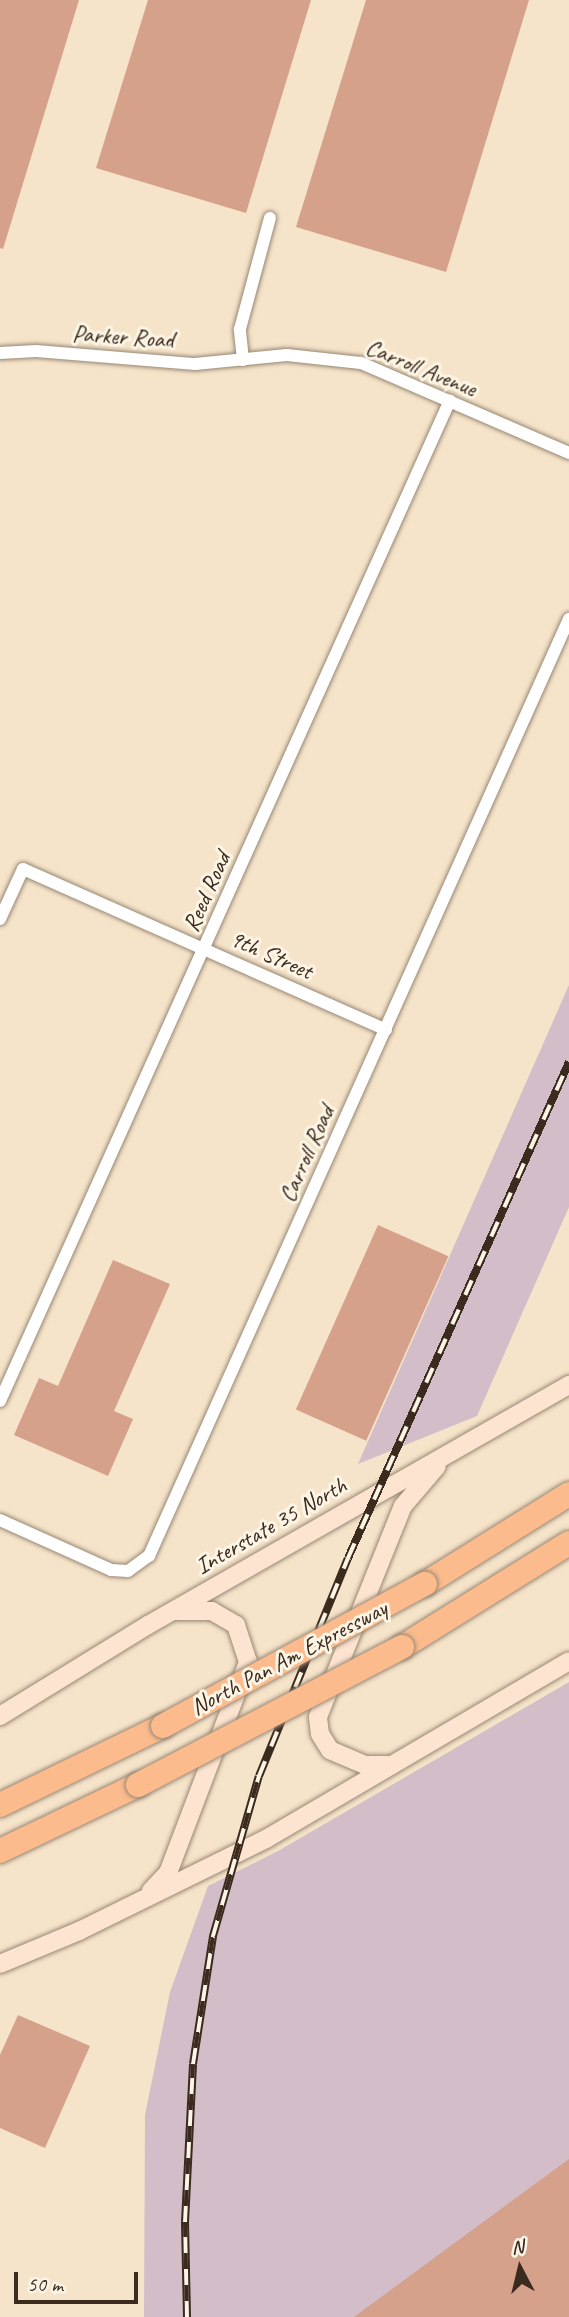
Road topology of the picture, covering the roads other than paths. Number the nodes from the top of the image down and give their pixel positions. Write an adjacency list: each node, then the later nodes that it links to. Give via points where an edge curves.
1 (271, 218): 3 (street, via 240,329)
2 (0, 353): 3 (street, Parker Road, via 36,351 181,363)
3 (243, 360): 4 (street, Carroll Avenue, via 287,355 361,363)
4 (450, 400): 5 (street, Carroll Avenue); 8 (street, Reed Road)
5 (569, 453)
6 (569, 619): 9 (street, Carroll Road)
7 (0, 919): 8 (street, 9th Street, via 23,869)
8 (205, 948): 9 (street, 9th Street); 11 (street, Reed Road)
9 (386, 1030): 14 (street, Carroll Road, via 142,1565 128,1571 111,1570)
10 (569, 1385): 12 (main road, Interstate 35 North)
11 (0, 1401)
12 (447, 1455): 16 (main road, Interstate 35 North); 20 (main road, via 403,1506 318,1717 320,1734 330,1750 365,1765)
13 (569, 1494): 19 (highway, North Pan Am Expressway, bridge, via 425,1584)
14 (0, 1520)
15 (569, 1543): 23 (highway, North Pan Am Expressway, bridge, via 402,1647)
16 (173, 1611): 18 (main road, Interstate 35 North); 26 (main road, via 212,1611 236,1625 248,1662 168,1873)
17 (569, 1661): 20 (main road)
18 (0, 1714)
19 (114, 1751): 21 (highway); 22 (highway, North Pan Am Expressway)
20 (393, 1765): 26 (main road, via 266,1839)
21 (0, 1792)
22 (0, 1805)
23 (27, 1840): 24 (highway, North Pan Am Expressway); 25 (highway)
24 (0, 1852)
25 (0, 1857)
26 (144, 1899): 27 (main road)
27 (0, 1964)

